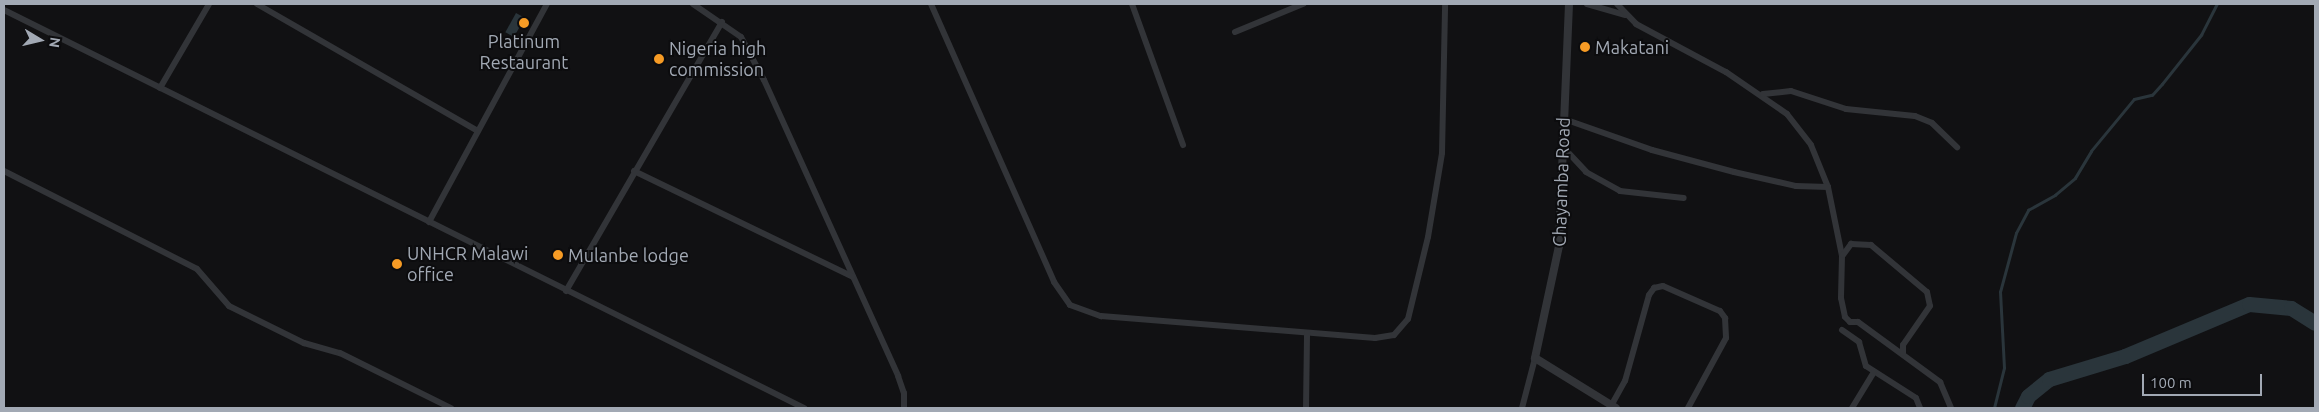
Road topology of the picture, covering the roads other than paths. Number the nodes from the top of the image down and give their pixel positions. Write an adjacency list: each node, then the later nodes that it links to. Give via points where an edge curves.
1 (209, 4): 16 (street)
2 (257, 4): 19 (street)
3 (547, 4): 19 (street)
4 (692, 4): 14 (street)
5 (931, 4): 32 (street, via 1054,282 1070,305 1101,316)
6 (1132, 4): 20 (street)
7 (1303, 4): 15 (street)
8 (1445, 4): 32 (street, via 1440,172 1408,320 1394,334 1382,337)
9 (1569, 4): 18 (street, Chayamba Road)
10 (1587, 4): 13 (street)
11 (1617, 4): 13 (street)
12 (4, 10): 16 (street)
13 (1625, 15): 17 (street)
14 (722, 22): 24 (street); 29 (street, via 741,37 764,80)
15 (1235, 32)
16 (160, 88): 27 (street)
17 (1763, 94): 21 (street, via 1791,92 1846,109 1915,116 1932,124); 25 (street, via 1787,114 1806,137)
18 (1564, 119): 22 (street, Chayamba Road); 25 (street, via 1652,150 1734,172 1796,186)
19 (476, 130): 27 (street)
20 (1183, 145)
21 (1957, 147)
22 (1564, 148): 26 (street, via 1586,172 1620,191); 34 (street, Chayamba Road, via 1560,246)
23 (4, 171): 37 (street, via 197,269 223,301 236,309 304,343 340,354)
24 (634, 171): 29 (street); 30 (street)
25 (1828, 187): 28 (street)
26 (1684, 198)
27 (429, 222): 30 (street)
28 (1842, 256): 33 (street, via 1841,298 1845,317); 33 (street, via 1851,244 1871,245 1927,292 1930,306 1903,345)
29 (853, 277): 39 (street, via 898,376 904,393)
30 (566, 291): 38 (street)
31 (1842, 330): 35 (street, via 1856,338 1863,360)
32 (1307, 333): 40 (street)
33 (1903, 353): 45 (street, via 1940,382)
34 (1535, 358): 36 (street); 41 (street)
35 (1874, 372): 43 (street); 44 (street, via 1916,398)
36 (1614, 407): 42 (street, via 1625,381 1649,295 1654,288 1663,286 1720,311 1725,318 1726,338)
37 (451, 408)
38 (804, 408)
39 (904, 408)
40 (1306, 408)
41 (1522, 408)
42 (1688, 408)
43 (1852, 408)
44 (1920, 408)
45 (1951, 408)

